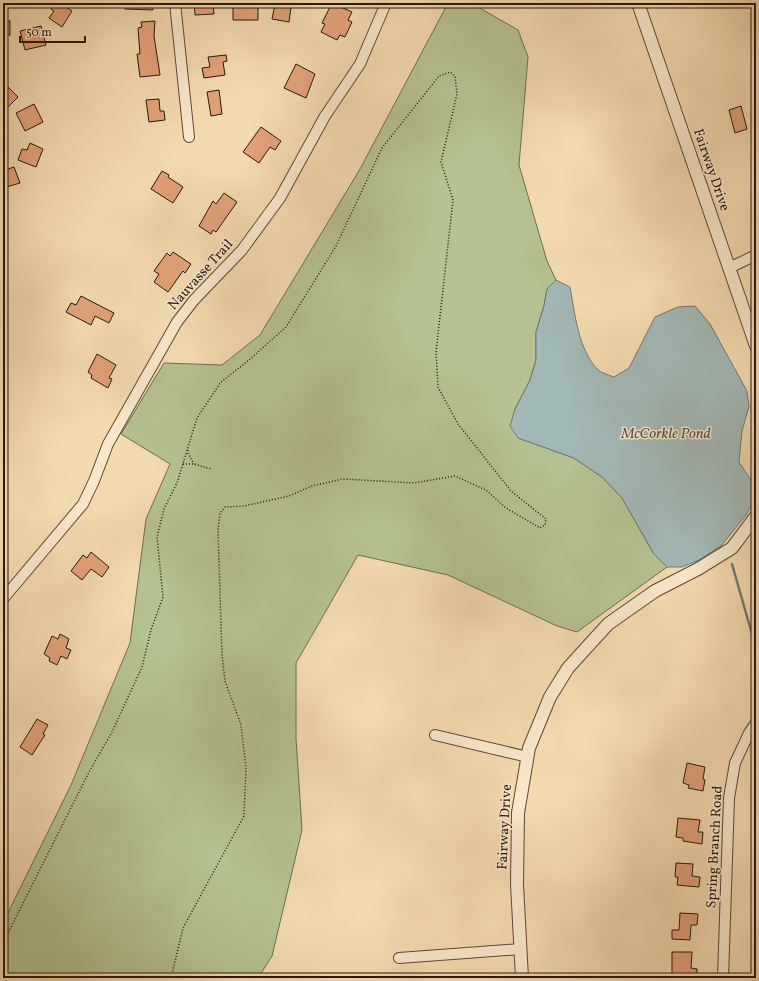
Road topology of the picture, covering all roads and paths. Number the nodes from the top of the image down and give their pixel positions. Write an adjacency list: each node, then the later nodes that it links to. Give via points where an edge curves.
1 (175, 3): 4 (street)
2 (386, 3): 13 (street, Nauvasse Trail, via 360,64 325,116 280,198 242,250 194,300 177,322 108,444 82,504)
3 (638, 3): 6 (street, Fairway Drive)
4 (189, 137)
5 (756, 255): 6 (street)
6 (729, 268): 7 (street, Fairway Drive)
7 (756, 346)
8 (188, 447): 9 (path); 10 (path); 20 (path, via 197,418 221,382 286,327 336,246 382,148 439,76 450,72 455,76 457,94 441,162 452,200 436,352 438,387 458,424 512,491 546,519 545,525 540,528 506,508 486,490 456,476 414,483 343,479 312,486 289,496 244,506 225,507 220,513 218,530 222,655 226,681 242,725 246,798 244,816 183,928)
9 (183, 464): 10 (path); 17 (path, via 164,509 157,537 163,597 151,630 142,667 112,732 88,772)
10 (194, 464): 11 (path)
11 (211, 469)
12 (756, 516): 16 (street, Fairway Drive, via 732,548 655,591 608,624 588,645 568,668 550,697 536,727)
13 (3, 599)
14 (756, 723): 22 (street, Spring Branch Road, via 735,764 729,798)
15 (435, 735): 16 (street)
16 (528, 758): 18 (street, Fairway Drive, via 518,813 517,884)
17 (3, 943)
18 (521, 949): 19 (street); 21 (street, Fairway Drive)
19 (399, 958)
20 (171, 978)
21 (522, 978)
22 (723, 978)

